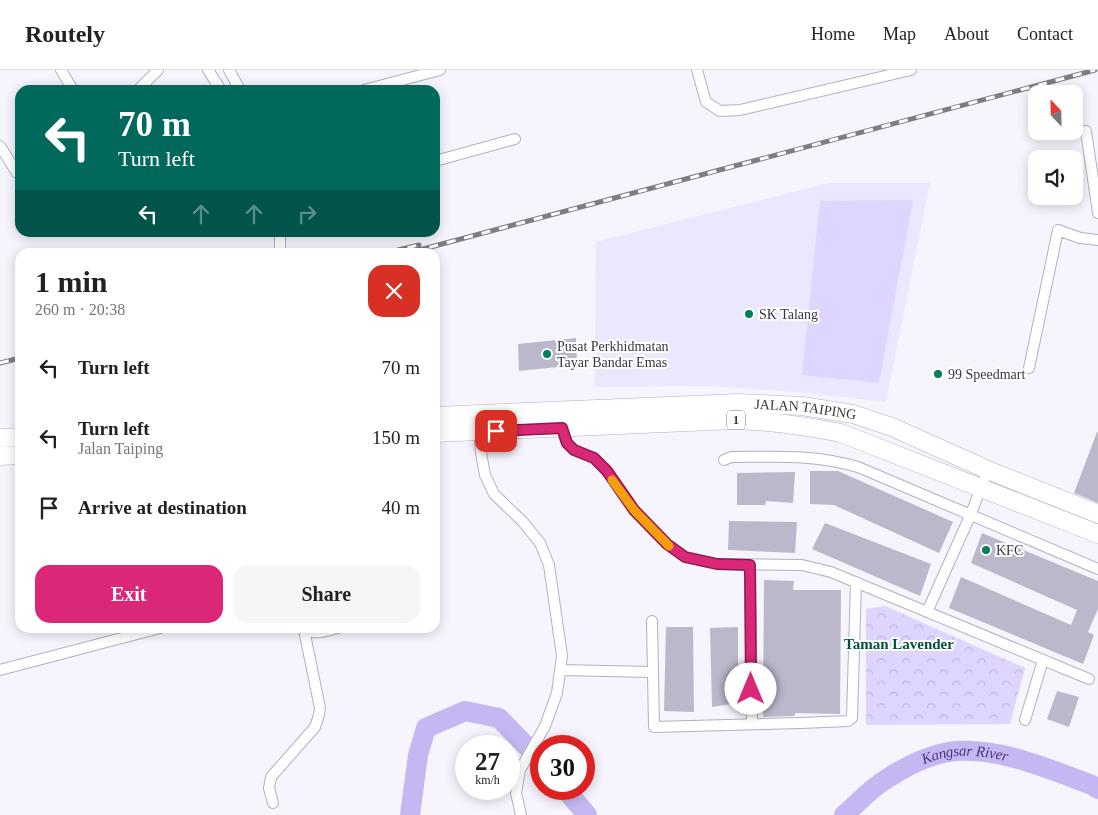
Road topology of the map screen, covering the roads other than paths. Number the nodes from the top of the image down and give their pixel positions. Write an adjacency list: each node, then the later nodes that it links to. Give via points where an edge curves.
1 (61, 70): 8 (street)
2 (158, 70): 9 (street)
3 (208, 70): 10 (street)
4 (229, 70): 11 (street)
5 (440, 70): 12 (street)
6 (697, 70): 7 (street, via 706,102 720,111 740,110)
7 (911, 70)
8 (70, 85)
9 (143, 85)
10 (218, 85)
11 (237, 85)
12 (383, 85)
13 (1086, 131): 17 (street)
14 (515, 140): 16 (street)
15 (0, 146): 18 (street)
16 (440, 160)
17 (1095, 168): 19 (street)
18 (15, 170)
19 (1098, 213)
20 (1098, 240): 21 (street, via 1058,230)
21 (1028, 368)
22 (440, 417): 23 (highway, JALAN TAIPING / 1)
23 (479, 423): 24 (highway, JALAN TAIPING / 1); 25 (highway, JALAN TAIPING / 1); 31 (highway, JALAN TAIPING / 1, via 738,403 802,406 853,414 892,427); 45 (street, via 485,474 494,494 540,543 549,565 562,656)
24 (562, 428): 32 (highway, JALAN TAIPING / 1, via 735,420 802,425 841,432); 36 (street, via 567,443 574,450 594,458 607,471 634,510 667,544 685,557 717,564)
25 (440, 433)
26 (15, 437): 27 (highway)
27 (0, 438)
28 (15, 455): 29 (highway)
29 (0, 456)
30 (724, 460): 34 (street, via 731,457 808,456 835,460)
31 (988, 470): 32 (street); 33 (highway, JALAN TAIPING / 1)
32 (981, 487): 34 (street); 35 (highway, JALAN TAIPING / 1)
33 (1098, 514)
34 (970, 516): 37 (street); 39 (street)
35 (1098, 534)
36 (750, 565): 38 (street, via 802,565); 49 (street)
37 (1098, 569)
38 (856, 582): 39 (street); 49 (street, via 852,718 836,722)
39 (928, 612): 43 (street)
40 (652, 621): 46 (street)
41 (141, 633): 44 (street)
42 (303, 633): 50 (street, via 319,715 314,727 271,777 269,788)
43 (1043, 660): 47 (street); 48 (street)
44 (0, 670)
45 (560, 670): 46 (street); 51 (street, via 557,693 545,726 520,770 516,793)
46 (652, 672): 49 (street, via 654,726)
47 (1089, 679)
48 (1025, 720)
49 (752, 724)
50 (273, 802)
51 (521, 815)

